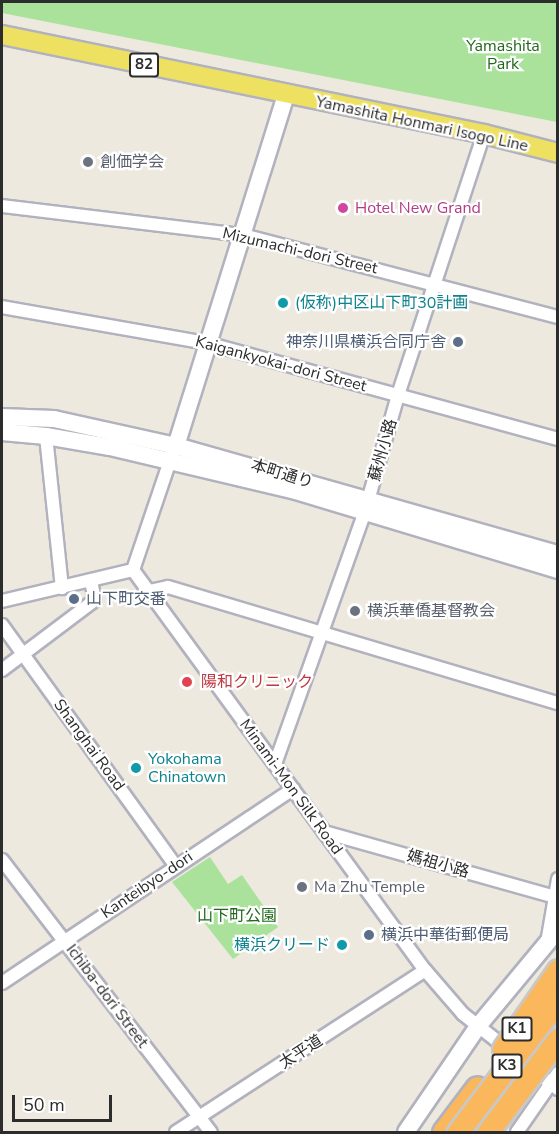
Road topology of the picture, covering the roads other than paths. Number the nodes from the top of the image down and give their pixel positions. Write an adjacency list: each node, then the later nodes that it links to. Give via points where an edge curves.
1 (2, 35): 2 (main road, 82)
2 (286, 95): 3 (main road, Yamashita Honmari Isogo Line / 82); 6 (street)
3 (484, 134): 4 (main road, Yamashita Honmari Isogo Line / 82); 7 (street, 蘇州小路)
4 (558, 153)
5 (2, 206): 6 (street, Mizumachi-dori Street)
6 (243, 235): 7 (street, Mizumachi-dori Street); 10 (street)
7 (435, 285): 9 (street, Mizumachi-dori Street); 11 (street, 蘇州小路)
8 (2, 307): 10 (street, Kaigankyokai-dori Street)
9 (558, 317)
10 (207, 343): 11 (street, Kaigankyokai-dori Street); 16 (street)
11 (398, 395): 15 (street, Kaigankyokai-dori Street); 17 (street, 蘇州小路)
12 (2, 417): 16 (street, 本町通り, via 54,419)
13 (2, 432): 14 (street, 本町通り)
14 (46, 436): 16 (street, 本町通り); 22 (street)
15 (558, 439)
16 (173, 453): 17 (street, 本町通り); 19 (street)
17 (366, 505): 18 (street, 本町通り); 20 (street, 本町通り); 26 (street, 蘇州小路)
18 (558, 554)
19 (133, 570): 21 (street); 23 (street, Minami-Mon Silk Road)
20 (558, 570)
21 (91, 581): 22 (street); 27 (street, via 95,600)
22 (62, 588): 24 (street)
23 (149, 591): 26 (street, via 168,587); 30 (street, Minami-Mon Silk Road)
24 (2, 601)
25 (2, 625): 27 (street, Shanghai Road)
26 (323, 634): 29 (street); 30 (street, 蘇州小路)
27 (23, 654): 28 (street); 34 (street, Shanghai Road)
28 (2, 670)
29 (558, 703)
30 (275, 764): 31 (street, Minami-Mon Silk Road)
31 (293, 789): 32 (street, Minami-Mon Silk Road); 34 (street, Kanteibyo-dori)
32 (324, 832): 36 (street, 媽祖小路); 39 (street, Minami-Mon Silk Road)
33 (2, 860): 38 (street, Ichiba-dori Street)
34 (176, 866): 38 (street, Kanteibyo-dori)
35 (558, 879): 36 (street)
36 (552, 896): 37 (street)
37 (553, 936): 43 (street)
38 (64, 940): 41 (street, Kanteibyo-dori); 47 (street, Ichiba-dori Street)
39 (425, 970): 43 (street, Minami-Mon Silk Road, via 463,1014); 47 (street, 太平道)
40 (558, 970): 51 (highway, K1, bridge)
41 (2, 983)
42 (558, 1000): 52 (highway, K3, bridge)
43 (479, 1025): 46 (street, Minami-Mon Silk Road, bridge); 50 (street)
44 (558, 1039): 53 (highway, K3, bridge)
45 (558, 1072): 46 (street)
46 (551, 1084): 54 (street)
47 (200, 1118): 48 (street, 太平道); 49 (street, Ichiba-dori Street)
48 (176, 1132)
49 (211, 1132)
50 (406, 1132)
51 (443, 1132)
52 (458, 1132)
53 (488, 1132)
54 (517, 1132)

